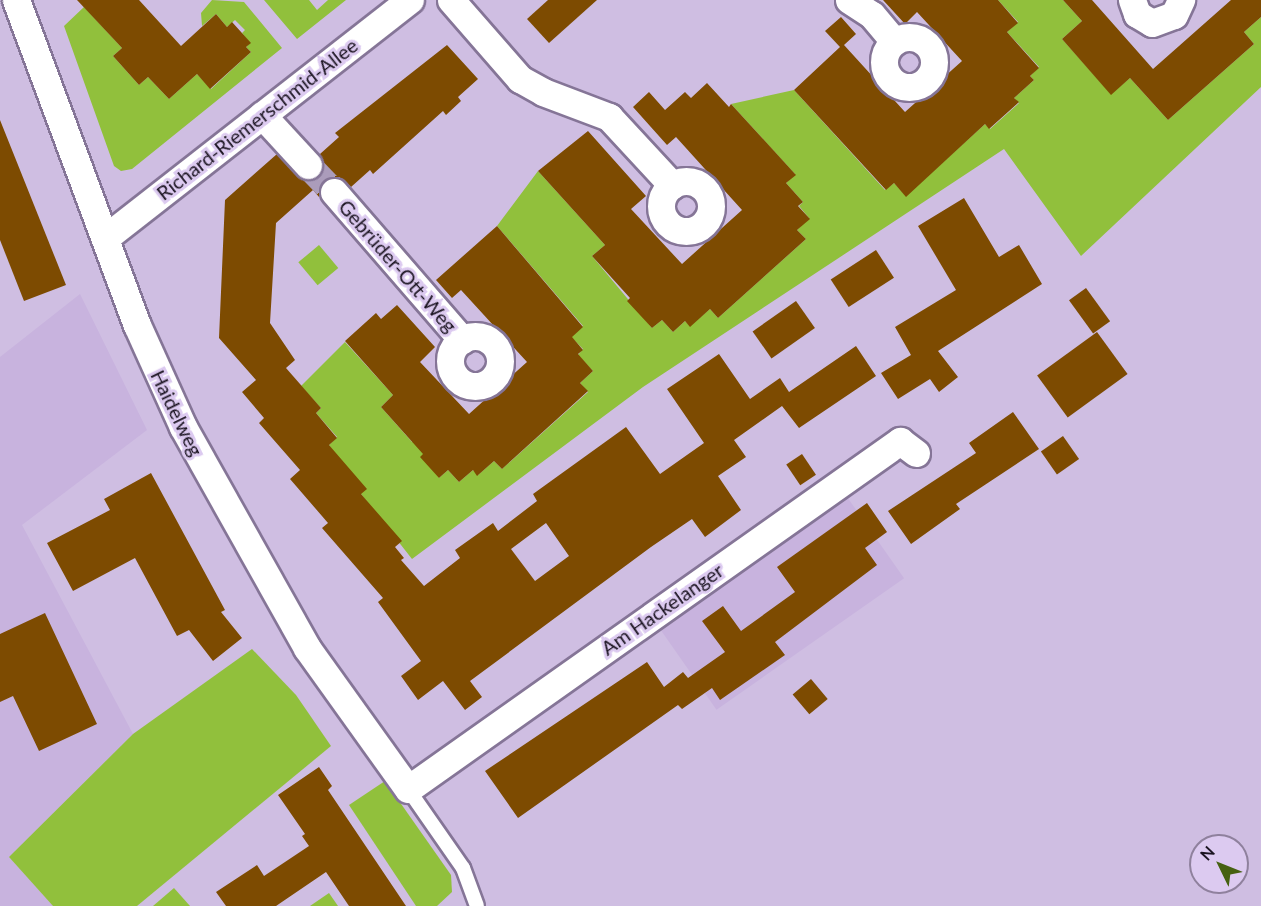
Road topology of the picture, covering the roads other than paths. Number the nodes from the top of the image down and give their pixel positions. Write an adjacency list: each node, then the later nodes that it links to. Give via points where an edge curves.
1 (16, 0): 12 (street, Haidelweg)
2 (410, 0): 8 (street, Richard-Riemerschmid-Allee)
3 (451, 0): 10 (street, via 520,79 609,117)
4 (849, 0): 7 (street, via 872,15)
5 (1132, 0): 6 (street, via 1137,14 1152,23 1174,15)
6 (1181, 0)
7 (894, 41)
8 (262, 116): 9 (street); 12 (street, Richard-Riemerschmid-Allee)
9 (308, 165)
10 (672, 185)
11 (334, 192): 13 (street, Gebrüder-Ott-Weg)
12 (105, 238): 15 (street, Haidelweg, via 157,372 202,465 307,648)
13 (462, 340)
14 (916, 453): 15 (street, Am Hackelanger, via 900,441)
15 (408, 789): 16 (lane, via 463,868)
16 (477, 906)

